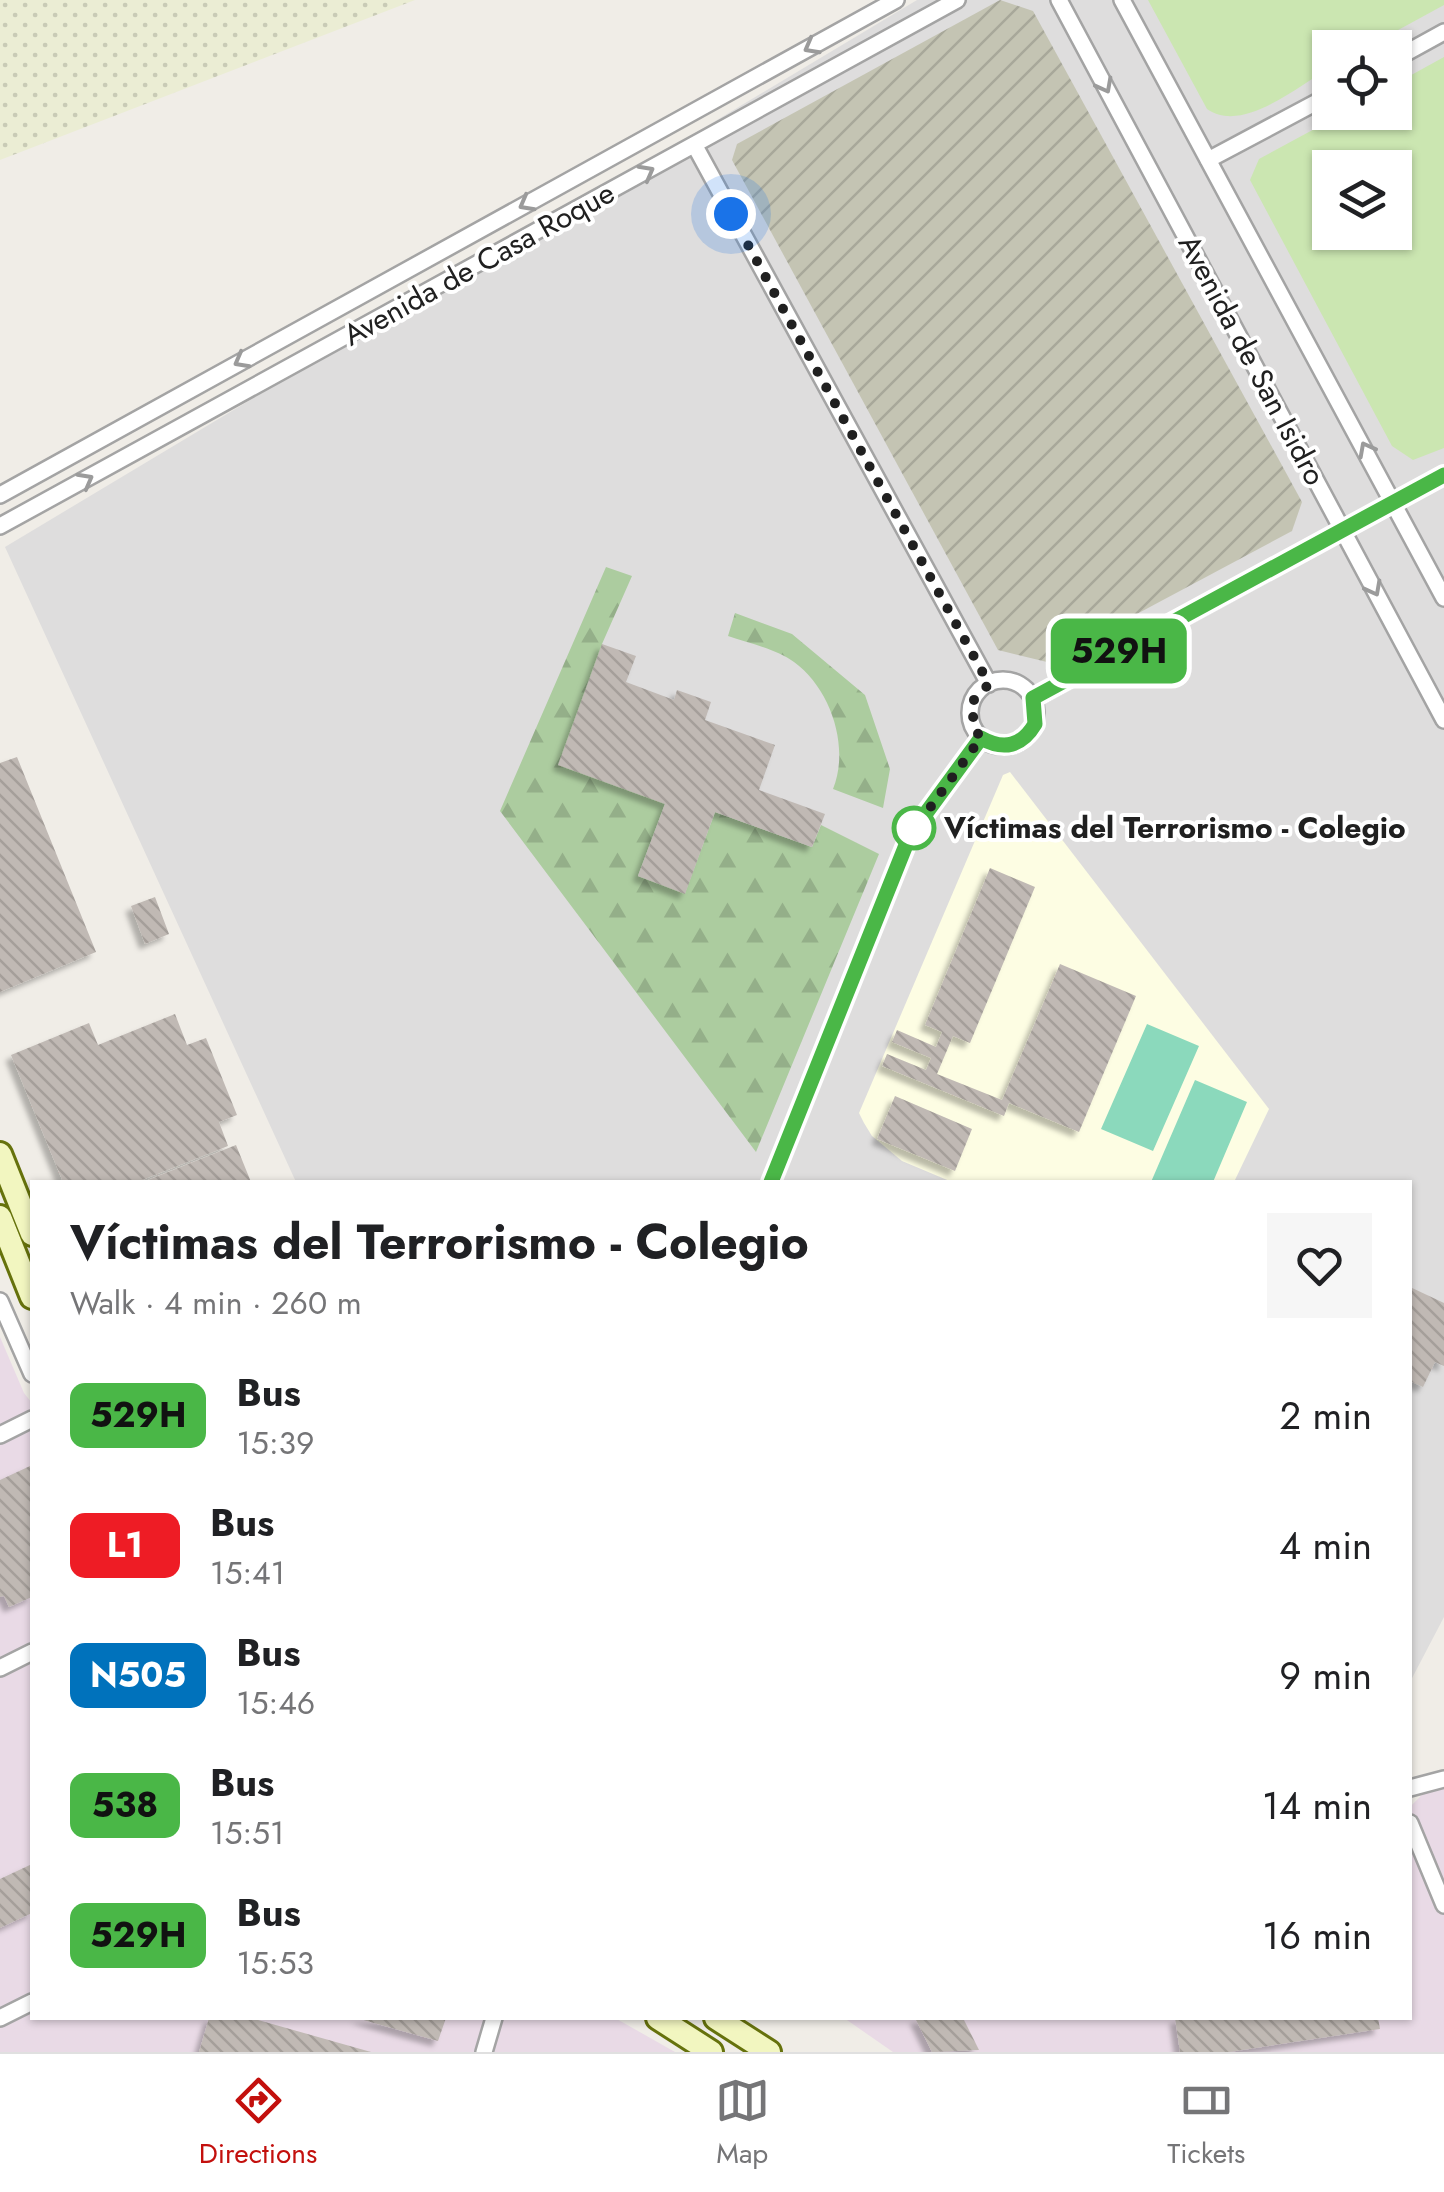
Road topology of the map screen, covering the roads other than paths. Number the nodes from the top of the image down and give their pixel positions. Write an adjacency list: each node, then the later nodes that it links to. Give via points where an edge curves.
1 (896, 0): 11 (street, Avenida de Casa Roque, one-way to 11)
2 (957, 0): 8 (street, Avenida de Casa Roque)
3 (1059, 0): 14 (street, Avenida de San Isidro, one-way to 14)
4 (1122, 0): 9 (street, Avenida de San Isidro)
5 (1444, 32): 6 (street)
6 (1412, 50)
7 (1312, 105): 9 (street)
8 (694, 146): 13 (street, Avenida de Casa Roque, one-way to 8); 16 (street)
9 (1208, 160): 12 (street, Avenida de San Isidro, one-way to 9)
10 (1444, 476): 12 (street)
11 (0, 494)
12 (1394, 502): 14 (street); 15 (street, Avenida de San Isidro)
13 (0, 526)
14 (1342, 530): 17 (street); 18 (street, Avenida de San Isidro, one-way to 18)
15 (1444, 598)
16 (989, 684): 17 (street, via 1014,682); 19 (street, via 972,702)
17 (1033, 698): 19 (street, via 1035,724 1018,743)
18 (1444, 720)
19 (981, 738): 21 (street, via 910,835)
20 (0, 1154): 23 (street)
21 (772, 1180)
22 (0, 1218): 24 (street)
23 (30, 1229)
24 (30, 1292)
25 (0, 1301): 26 (street)
26 (30, 1369)
27 (30, 1420): 28 (street)
28 (0, 1435)
29 (30, 1653): 30 (street)
30 (0, 1668)
31 (1444, 1779): 32 (street)
32 (1412, 1787)
33 (1412, 1828): 34 (street)
34 (1444, 1906)
35 (30, 2003): 36 (street)
36 (0, 2018)
37 (493, 2020): 40 (street)
38 (661, 2020): 41 (street)
39 (719, 2020): 42 (street)
40 (484, 2052)
41 (710, 2052)
42 (770, 2052)

